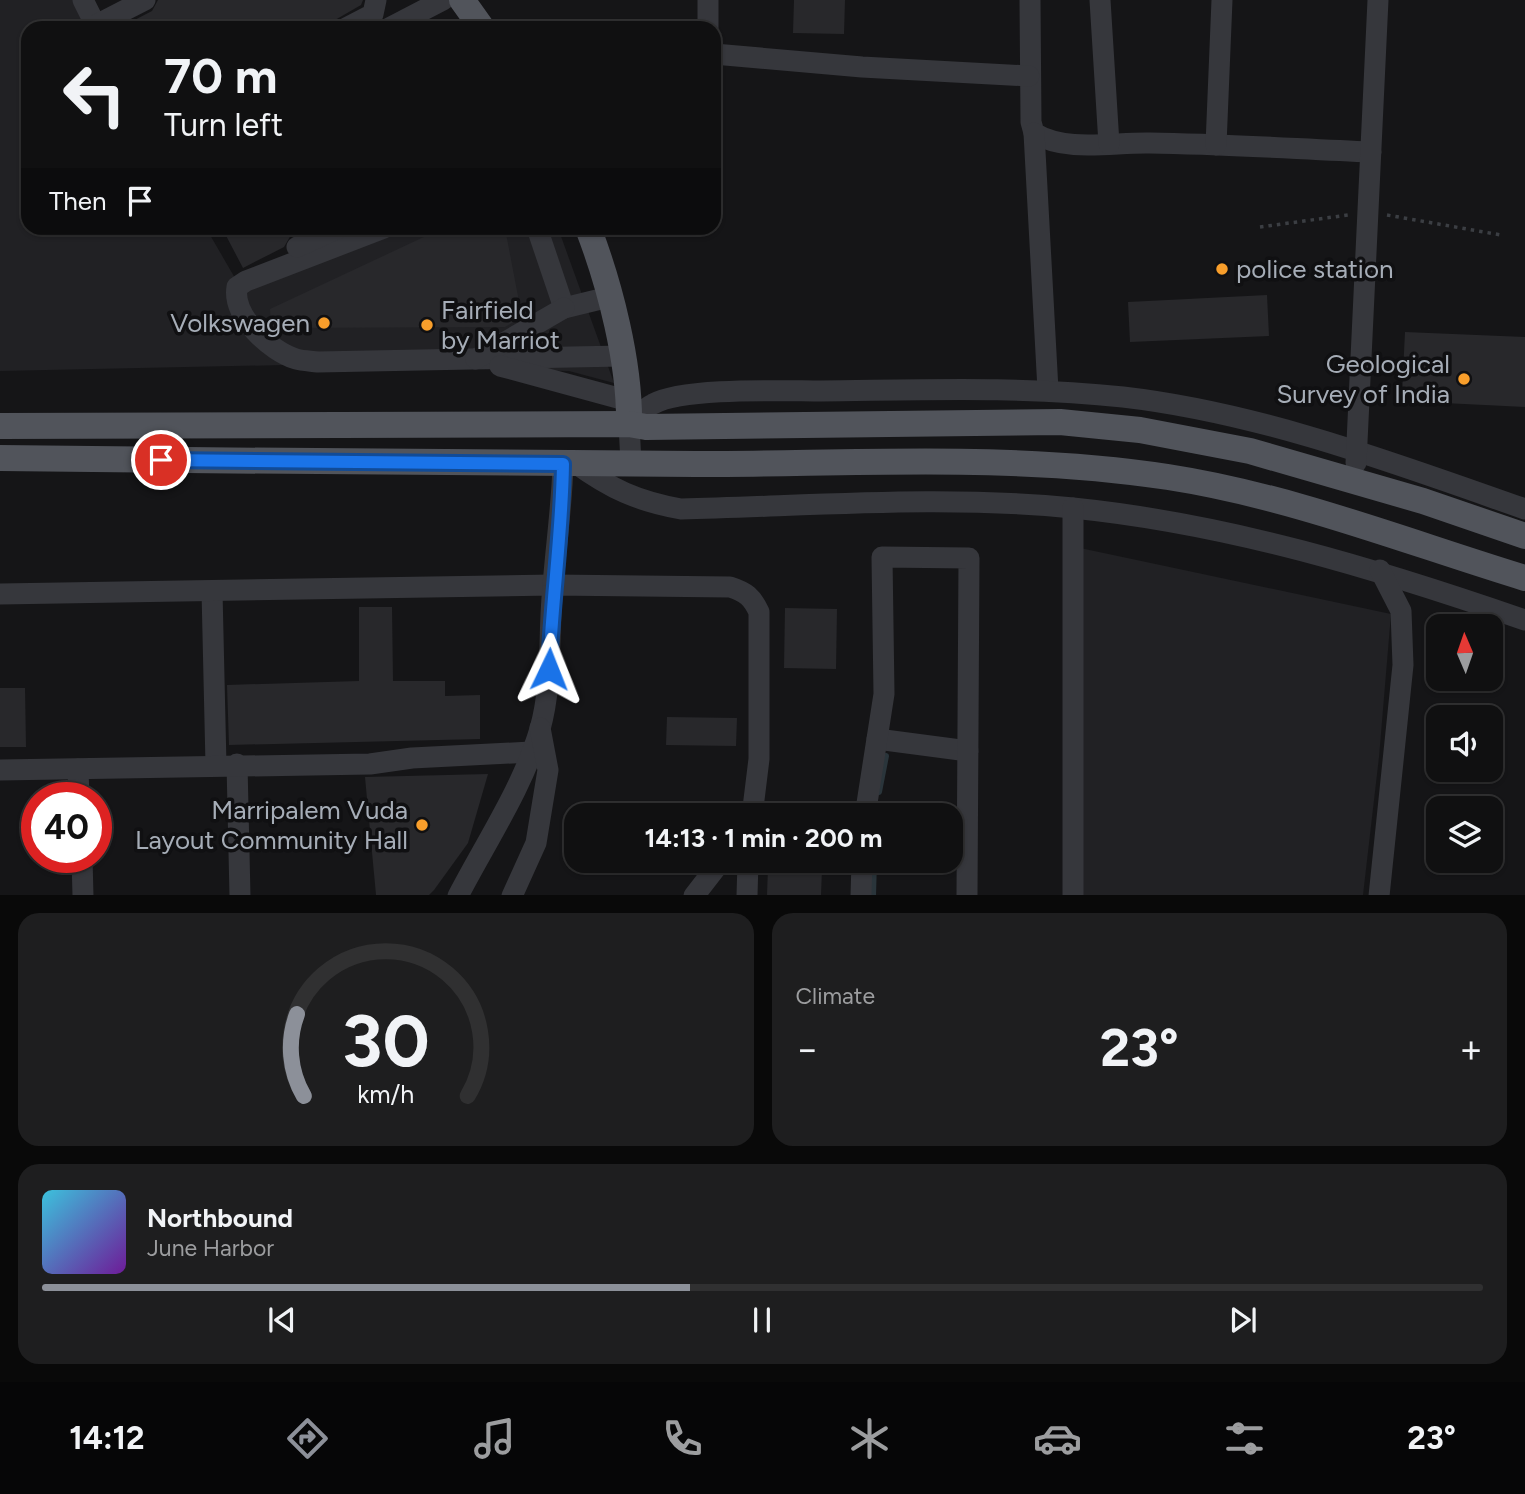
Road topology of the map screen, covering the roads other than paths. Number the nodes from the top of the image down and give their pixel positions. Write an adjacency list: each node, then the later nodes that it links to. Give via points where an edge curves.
1 (83, 0): 11 (street)
2 (145, 0): 12 (street)
3 (376, 0): 13 (street, via 373,14)
4 (443, 0): 14 (street)
5 (462, 0): 15 (main road)
6 (708, 0): 16 (street)
7 (1030, 0): 18 (street)
8 (1100, 0): 20 (street)
9 (1222, 0): 21 (street)
10 (1378, 0): 22 (street)
11 (94, 21)
12 (106, 21)
13 (360, 21)
14 (416, 21)
15 (477, 21)
16 (708, 21)
17 (721, 55): 18 (street)
18 (1028, 76): 19 (street)
19 (1034, 133): 20 (street, via 1053,142); 32 (street)
20 (1109, 144): 21 (street)
21 (1216, 145): 22 (street)
22 (1371, 152): 35 (street)
23 (325, 235): 27 (street)
24 (366, 235): 31 (street, via 237,287 244,317 278,350 295,359)
25 (539, 235): 29 (street)
26 (591, 235): 28 (main road)
27 (242, 273)
28 (608, 297): 29 (street); 30 (main road)
29 (564, 308): 31 (street)
30 (622, 356): 31 (street); 33 (main road)
31 (474, 360): 33 (street)
32 (1048, 390): 33 (street, via 739,391 665,398); 35 (street, via 1209,412)
33 (629, 412): 34 (main road); 37 (street); 39 (main road, via 659,426 1060,422 1140,430 1250,451)
34 (0, 426)
35 (1357, 451): 39 (street); 41 (street)
36 (0, 458): 38 (main road)
37 (631, 463): 38 (main road); 44 (main road, via 1031,464 1168,477 1355,522)
38 (569, 464): 40 (street, via 642,502 681,509 959,502); 45 (street)
39 (1356, 482): 42 (main road)
40 (1073, 508): 43 (street, via 1197,525); 71 (street)
41 (1525, 509)
42 (1525, 536)
43 (1380, 570): 48 (street); 72 (street, via 1401,611 1403,666)
44 (1525, 578)
45 (553, 585): 46 (street); 49 (street, via 549,669); 57 (street, via 730,587 752,597 759,611)
46 (212, 591): 47 (street); 53 (street)
47 (0, 594)
48 (1525, 620)
49 (540, 728): 52 (street); 66 (street, via 548,770 536,843)
50 (877, 739): 51 (street); 51 (street, via 884,694 882,557 969,558); 58 (street)
51 (968, 751): 70 (street)
52 (531, 752): 53 (street, via 370,764); 65 (street)
53 (227, 765): 54 (street); 64 (street)
54 (78, 769): 55 (street); 56 (street)
55 (0, 770)
56 (78, 782)
57 (753, 803)
58 (867, 803)
59 (82, 873): 63 (street)
60 (711, 873): 67 (street)
61 (748, 873): 68 (street)
62 (862, 873): 69 (street)
63 (83, 895)
64 (240, 895)
65 (458, 895)
66 (512, 895)
67 (694, 895)
68 (747, 895)
69 (861, 895)
70 (967, 895)
71 (1073, 895)
72 (1379, 895)

